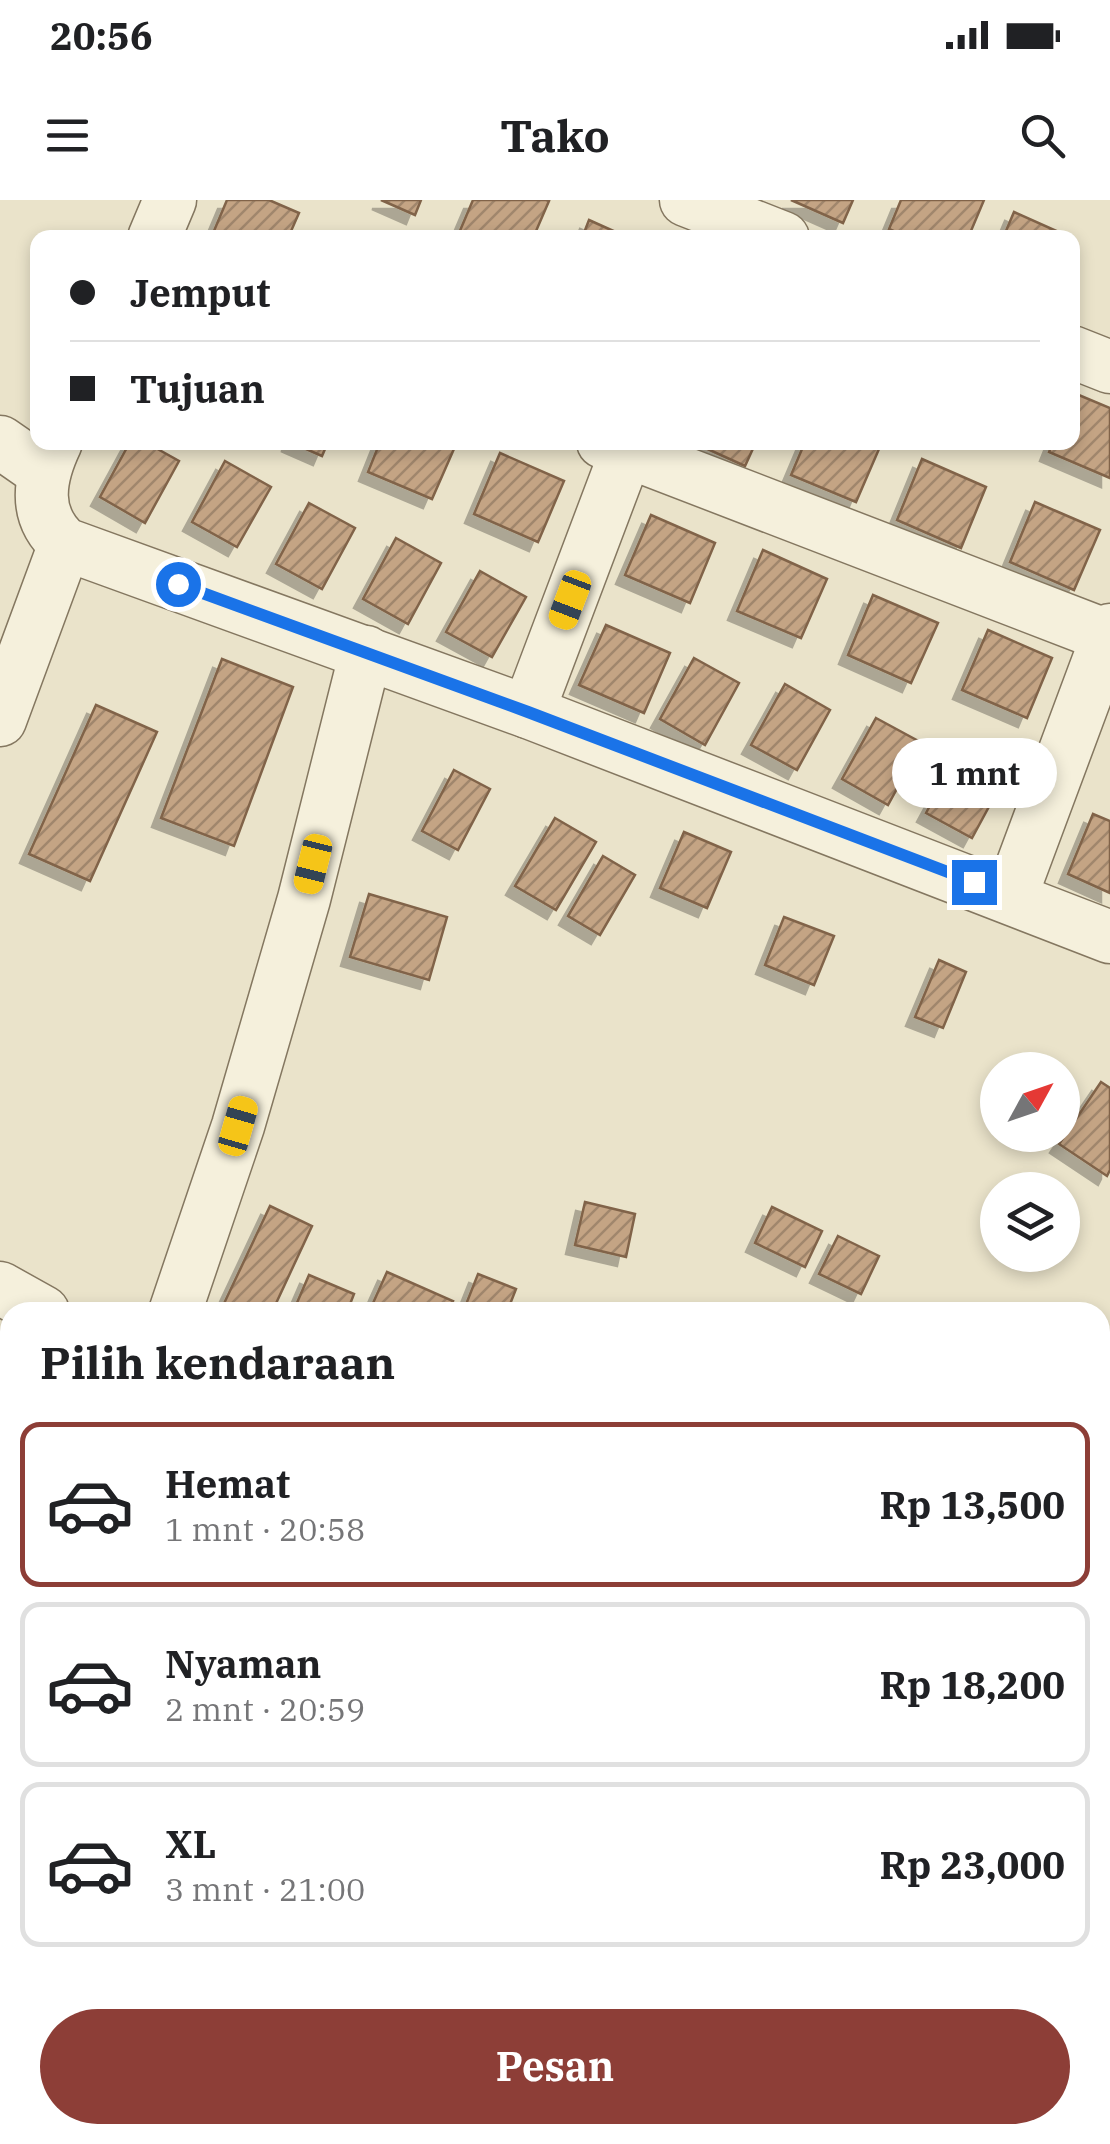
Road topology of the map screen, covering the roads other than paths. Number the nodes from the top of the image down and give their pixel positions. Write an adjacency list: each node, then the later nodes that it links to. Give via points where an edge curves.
1 (170, 200): 3 (street)
2 (710, 212): 4 (street)
3 (157, 230)
4 (761, 230)
5 (1080, 355): 6 (street)
6 (1110, 367)
7 (0, 442): 10 (street)
8 (618, 450): 14 (street)
9 (633, 450): 12 (street)
10 (49, 456): 11 (street, via 42,498 46,518)
11 (65, 544): 13 (street); 15 (street)
12 (1109, 634): 16 (street)
13 (366, 652): 14 (street); 20 (street, via 304,899)
14 (528, 712): 16 (street)
15 (0, 720)
16 (1010, 896): 17 (street)
17 (1110, 938)
18 (0, 1288): 19 (street)
19 (25, 1302)
20 (178, 1302)

